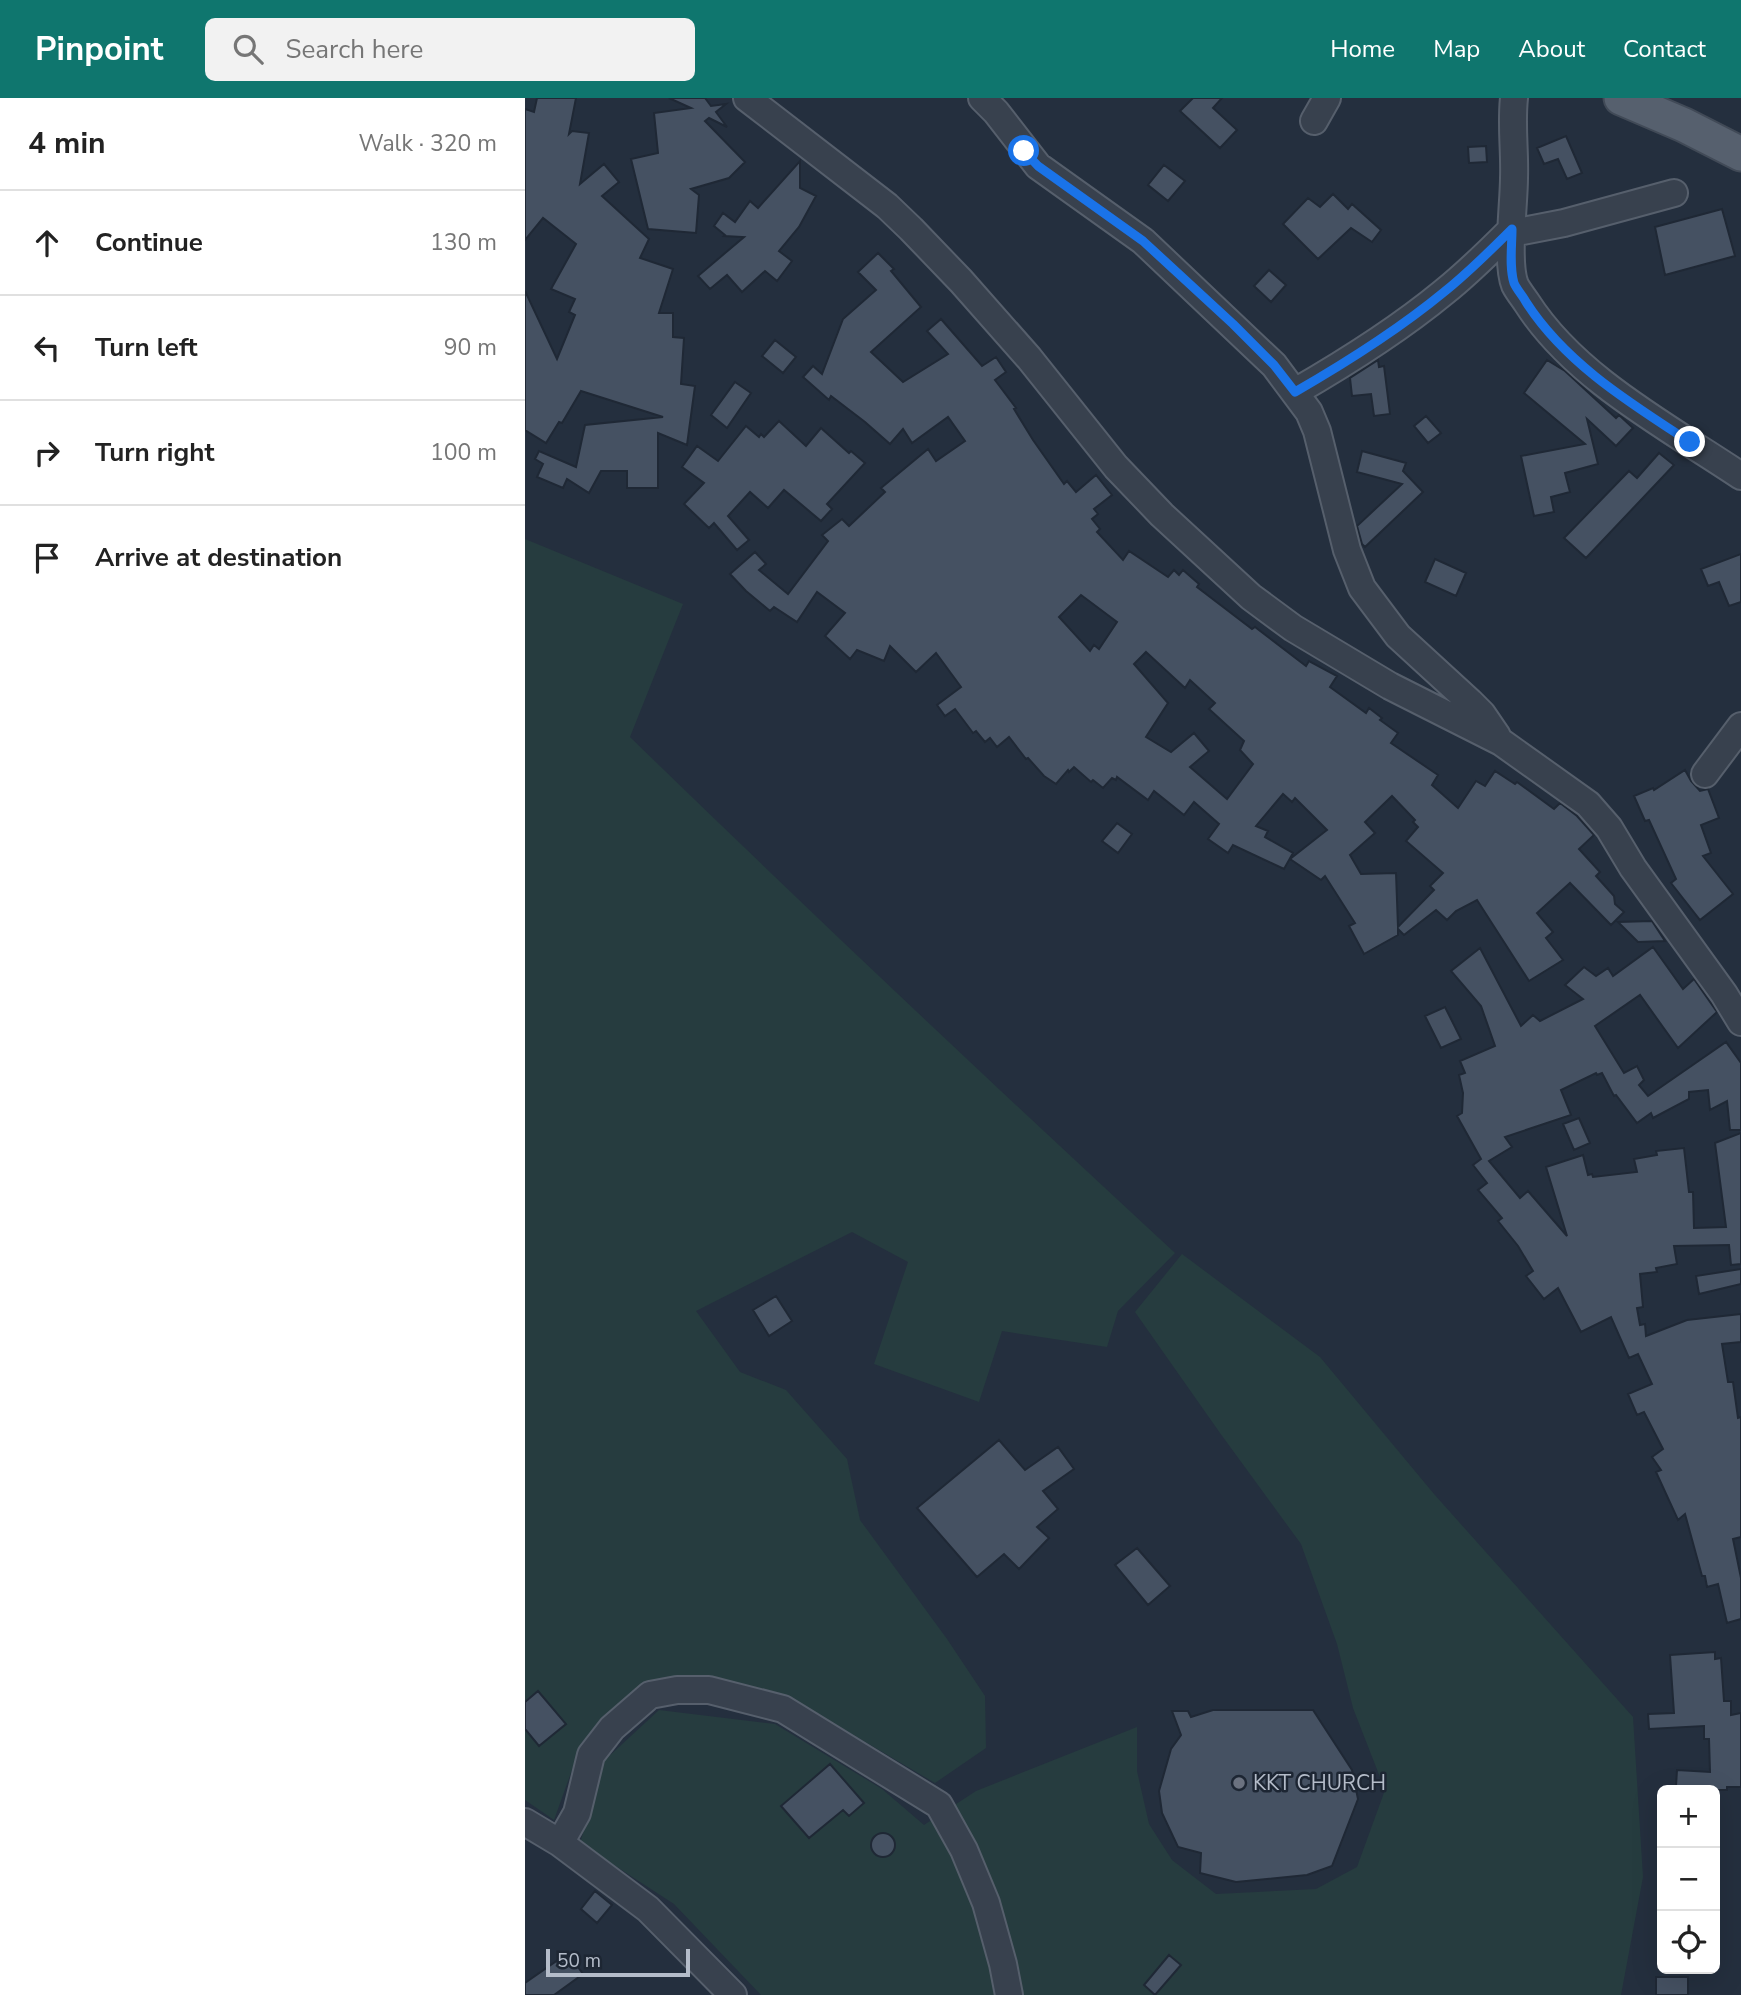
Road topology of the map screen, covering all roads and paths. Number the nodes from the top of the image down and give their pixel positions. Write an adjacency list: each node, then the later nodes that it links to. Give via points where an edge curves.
1 (747, 98): 13 (street, via 912,229 1029,358 1116,467 1251,597 1368,673)
2 (982, 98): 10 (street, via 1038,166 1143,241 1258,349)
3 (1327, 98): 6 (street)
4 (1514, 98): 9 (street)
5 (1621, 98): 7 (main road)
6 (1314, 121)
7 (1741, 154)
8 (1674, 193): 9 (street, via 1563,223)
9 (1512, 231): 10 (street, via 1406,322); 11 (street, via 1514,284 1538,321 1597,377)
10 (1295, 392): 13 (street, via 1317,431 1347,550 1362,588 1398,636 1476,708)
11 (1741, 476)
12 (1741, 726): 14 (street)
13 (1501, 742): 15 (street, via 1588,804 1609,828)
14 (1705, 774)
15 (1741, 1022)
16 (525, 1822): 17 (street)
17 (560, 1843): 18 (street, via 648,1909); 19 (street, via 577,1813 591,1755 650,1695 709,1690 783,1709 939,1805 986,1903)
18 (733, 1995)
19 (1009, 1995)

